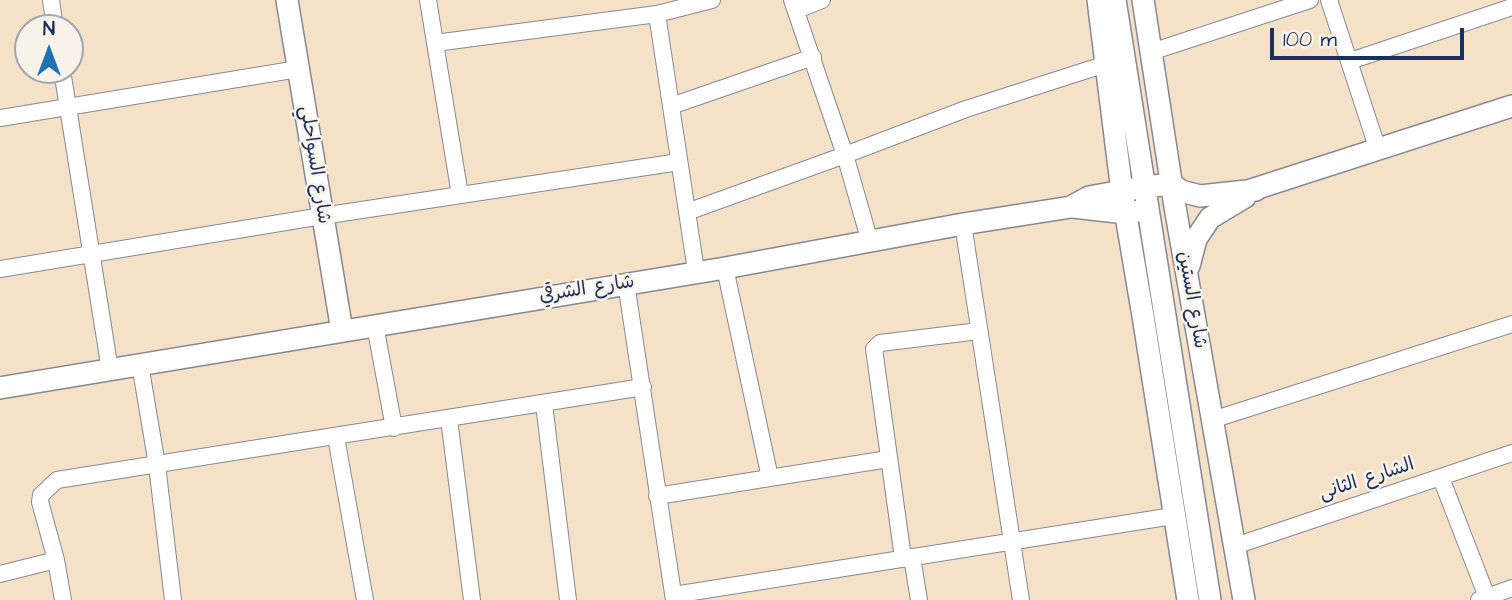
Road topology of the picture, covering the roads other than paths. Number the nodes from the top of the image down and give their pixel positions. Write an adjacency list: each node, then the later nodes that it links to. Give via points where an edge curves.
1 (287, 0): 18 (street, شارع السواحلي)
2 (428, 0): 13 (street)
3 (712, 0): 12 (street)
4 (822, 0): 10 (street)
5 (1098, 0): 17 (street)
6 (1115, 0): 29 (street, شارع الستين)
7 (1143, 0): 14 (street, شارع الستين)
8 (1310, 0): 14 (street)
9 (1328, 0): 16 (street)
10 (795, 5): 15 (street)
11 (1512, 7): 16 (street)
12 (657, 14): 13 (street); 20 (street)
13 (435, 43): 31 (street)
14 (1151, 52): 28 (street, شارع الستين)
15 (813, 57): 20 (street); 26 (street)
16 (1350, 61): 24 (street)
17 (1106, 64): 25 (street); 26 (street, via 966,108)
18 (298, 69): 22 (street); 36 (street, شارع السواحلي)
19 (64, 84): 22 (street)
20 (671, 106): 27 (street)
21 (1512, 106): 24 (street)
22 (68, 108): 23 (street); 40 (street)
23 (0, 118)
24 (1378, 150): 30 (street)
25 (1117, 154): 32 (street, via 1108,181); 33 (street)
26 (845, 155): 35 (street); 39 (street)
27 (680, 162): 31 (street); 35 (street)
28 (1172, 184): 29 (street); 30 (street, via 1200,196); 34 (street, شارع الستين)
29 (1144, 187): 33 (street, شارع الستين)
30 (1256, 190): 34 (street, شارع الشرقي); 44 (street, via 1210,218 1192,250)
31 (460, 195): 36 (street)
32 (1085, 204): 33 (street, شارع الشرقي); 37 (street, شارع الشرقي); 38 (street, via 1114,220)
33 (1132, 205): 34 (street, شارع الشرقي); 38 (street); 82 (street, شارع الستين)
34 (1175, 207): 44 (street, شارع الستين)
35 (687, 212): 43 (street)
36 (323, 216): 40 (street); 48 (street, شارع السواحلي)
37 (963, 224): 39 (street, شارع الشرقي); 49 (street)
38 (1130, 240): 65 (street)
39 (870, 242): 41 (street, شارع الشرقي)
40 (91, 254): 42 (street); 51 (street)
41 (725, 268): 43 (street, شارع الشرقي); 62 (street)
42 (0, 269)
43 (696, 271): 45 (street, شارع الشرقي)
44 (1188, 278): 56 (street, شارع الستين)
45 (626, 283): 47 (street, شارع الشرقي); 52 (street)
46 (1512, 324): 56 (street)
47 (374, 325): 48 (street, شارع الشرقي); 57 (street)
48 (342, 331): 50 (street, شارع الشرقي)
49 (979, 331): 60 (street, via 874,349); 66 (street)
50 (140, 365): 51 (street, شارع الشرقي); 61 (street)
51 (110, 370): 53 (street, شارع الشرقي)
52 (643, 387): 54 (street); 64 (street)
53 (0, 388)
54 (544, 404): 55 (street); 78 (street)
55 (449, 419): 57 (street); 77 (street)
56 (1212, 420): 67 (street, شارع الستين)
57 (394, 428): 58 (street)
58 (336, 437): 61 (street); 76 (street)
59 (1512, 453): 63 (street, الشارع الثانى)
60 (888, 459): 62 (street); 68 (street)
61 (157, 465): 69 (street, via 57,480 48,488 40,502); 75 (street)
62 (769, 478): 64 (street)
63 (1441, 478): 67 (street, الشارع الثانى); 73 (street)
64 (657, 496): 72 (street)
65 (1173, 516): 66 (street); 81 (street)
66 (1012, 543): 68 (street); 80 (street)
67 (1235, 546): 83 (street, شارع الستين)
68 (907, 558): 72 (street); 79 (street)
69 (56, 560): 70 (street); 74 (street)
70 (0, 574)
71 (1512, 589): 73 (street)
72 (674, 598)
73 (1483, 599)
74 (63, 600)
75 (173, 600)
76 (365, 600)
77 (472, 600)
78 (568, 600)
79 (919, 600)
80 (1021, 600)
81 (1188, 600)
82 (1210, 600)
83 (1244, 600)

